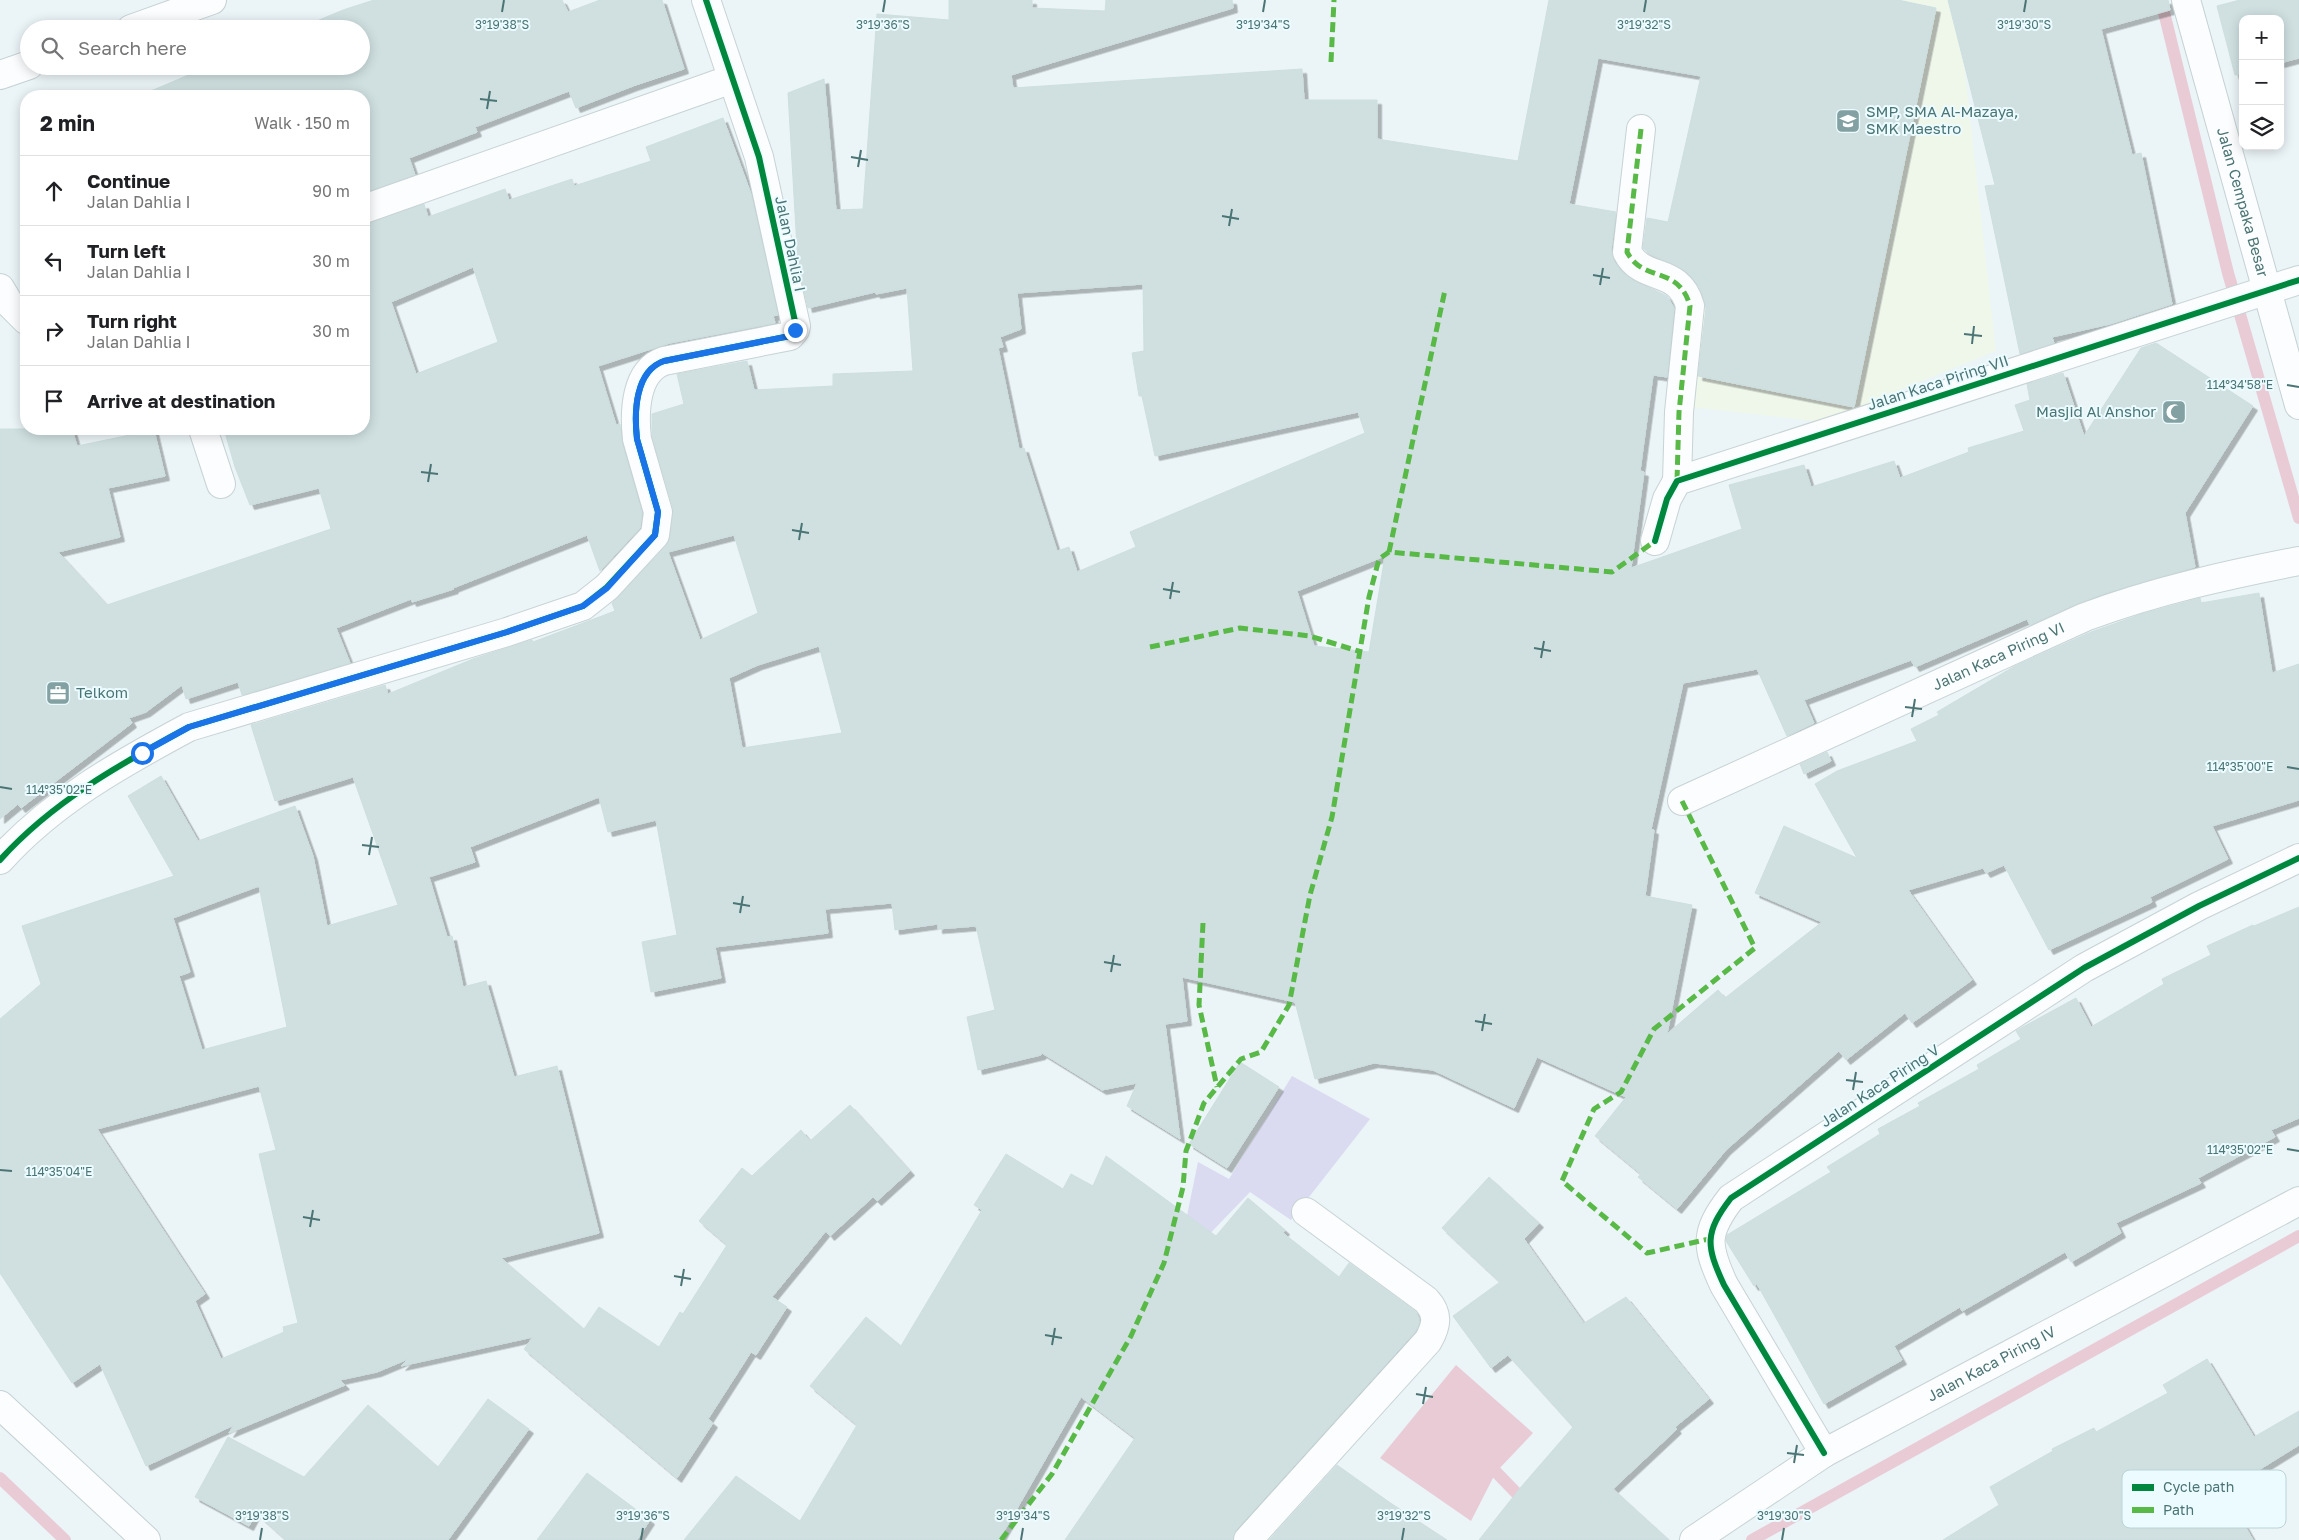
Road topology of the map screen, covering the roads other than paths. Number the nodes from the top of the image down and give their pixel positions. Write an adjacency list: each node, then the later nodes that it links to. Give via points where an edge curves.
1 (212, 0): 4 (street)
2 (706, 0): 7 (street, Jalan Dahlia I)
3 (2186, 0): 12 (street, Jalan Cempaka Besar)
4 (156, 20)
5 (20, 68): 6 (street)
6 (0, 75)
7 (732, 79): 9 (street); 22 (street, Jalan Dahlia I, via 759,157 795,330 790,336 664,361 649,369 639,389 636,427 658,512 658,525 655,535 607,588 583,606 556,616 189,727 66,800 39,820)
8 (1641, 128): 16 (street, via 1627,252 1631,260 1641,267 1676,281 1686,293 1690,306 1679,412)
9 (370, 207)
10 (2299, 280): 12 (street, Jalan Kaca Piring VII)
11 (0, 288): 13 (street, via 9,304)
12 (2268, 289): 14 (street, Jalan Cempaka Besar); 16 (street, Jalan Kaca Piring VII)
13 (20, 314)
14 (2299, 405)
15 (206, 435): 17 (street)
16 (1677, 481): 18 (street, via 1667,499)
17 (221, 484)
18 (1656, 541)
19 (2299, 561): 20 (street, Jalan Kaca Piring VI, via 2210,579 2085,616)
20 (1682, 801)
21 (2299, 858): 26 (street, Jalan Kaca Piring V, via 2084,968 1731,1198 1716,1217 1709,1239 1713,1260 1724,1285)
22 (0, 860)
23 (2299, 1202): 26 (street, Jalan Kaca Piring IV)
24 (1306, 1212): 28 (street, via 1426,1300 1436,1316 1435,1330)
25 (0, 1405): 27 (street)
26 (1824, 1453): 29 (street, Jalan Kaca Piring IV)
27 (146, 1540)
28 (1248, 1540)
29 (1694, 1540)

